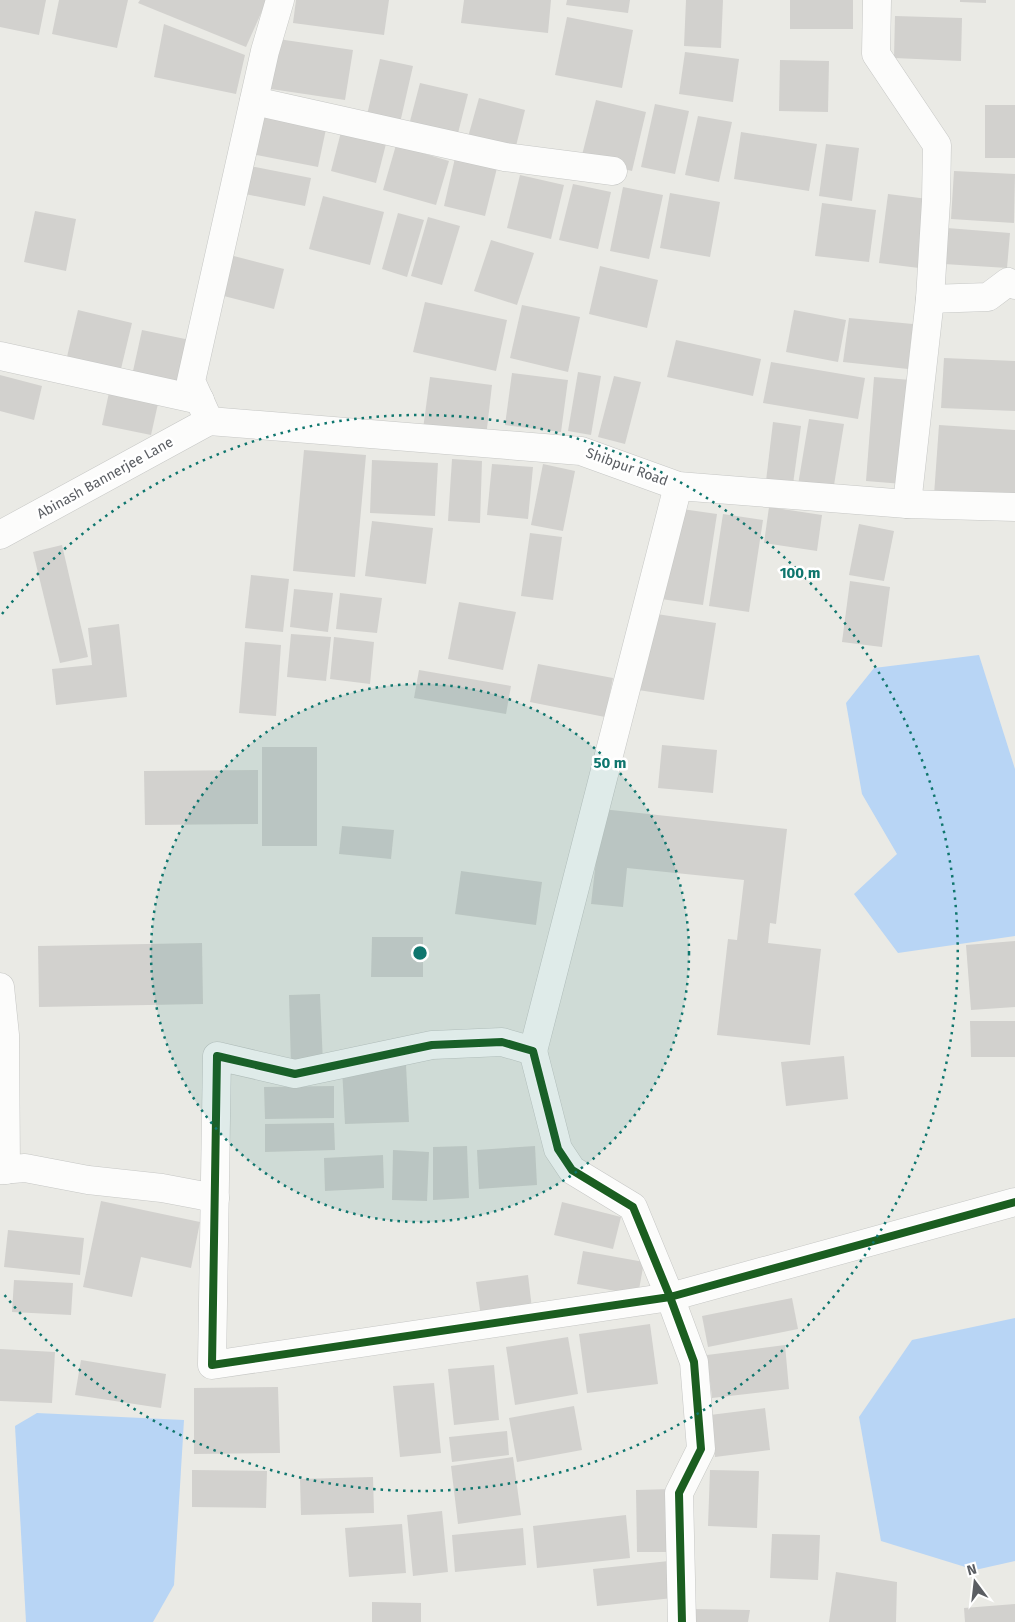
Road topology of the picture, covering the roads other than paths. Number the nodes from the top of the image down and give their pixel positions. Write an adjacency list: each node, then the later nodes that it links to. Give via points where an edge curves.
1 (280, 0): 3 (street)
2 (877, 0): 6 (street, via 876,54 937,145)
3 (254, 101): 4 (street, via 505,157); 8 (street, via 191,381)
4 (613, 171)
5 (1015, 285): 6 (street, via 1008,282 988,297)
6 (930, 299): 10 (street)
7 (0, 356): 8 (street, Shibpur Road)
8 (204, 410): 9 (street, Shibpur Road, via 580,451); 12 (street, Abinash Bannerjee Lane)
9 (678, 486): 10 (street, Shibpur Road); 15 (street)
10 (907, 504): 11 (street, Shibpur Road)
11 (1015, 507)
12 (0, 535)
13 (0, 987): 14 (street)
14 (2, 1036): 16 (street)
15 (533, 1051): 17 (street, via 502,1042 432,1045 295,1074 217,1056); 19 (street, via 558,1150 572,1170 633,1207)
16 (3, 1170): 17 (street, via 25,1168)
17 (215, 1198): 19 (street, via 212,1365)
18 (1015, 1202): 19 (street)
19 (670, 1297): 20 (street, via 694,1362 701,1449 679,1494)
20 (682, 1622)

